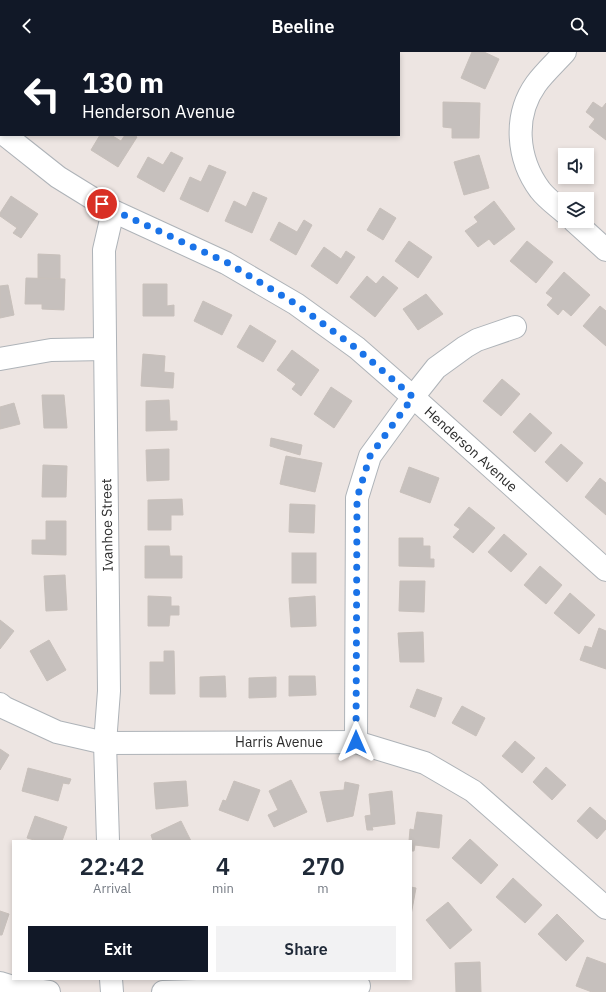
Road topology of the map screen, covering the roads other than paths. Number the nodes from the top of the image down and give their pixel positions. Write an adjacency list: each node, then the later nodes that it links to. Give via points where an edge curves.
1 (565, 52): 3 (street, via 537,83 526,105 521,131 524,160 530,175)
2 (6, 136): 4 (street, Henderson Avenue, via 58,177)
3 (558, 207)
4 (113, 210): 8 (street, Ivanhoe Street, via 104,250); 10 (street, Henderson Avenue, via 226,262 296,304 356,348)
5 (582, 228): 6 (street)
6 (606, 250)
7 (515, 327): 10 (street, via 465,346 436,368)
8 (105, 349): 9 (street, via 51,350); 14 (street, Ivanhoe Street, via 109,691)
9 (0, 359)
10 (413, 397): 11 (street, Henderson Avenue); 13 (street, via 370,456 357,498)
11 (606, 570)
12 (0, 704): 14 (street, Harris Avenue, via 58,732)
13 (356, 742): 14 (street, Harris Avenue); 16 (street, Harris Avenue, via 426,763 472,791)
14 (105, 743): 15 (street, Ivanhoe Street)
15 (108, 840)
16 (606, 908)
17 (111, 980): 21 (street)
18 (0, 983): 20 (street)
19 (359, 986): 22 (street)
20 (48, 992)
21 (112, 992)
22 (163, 992)

